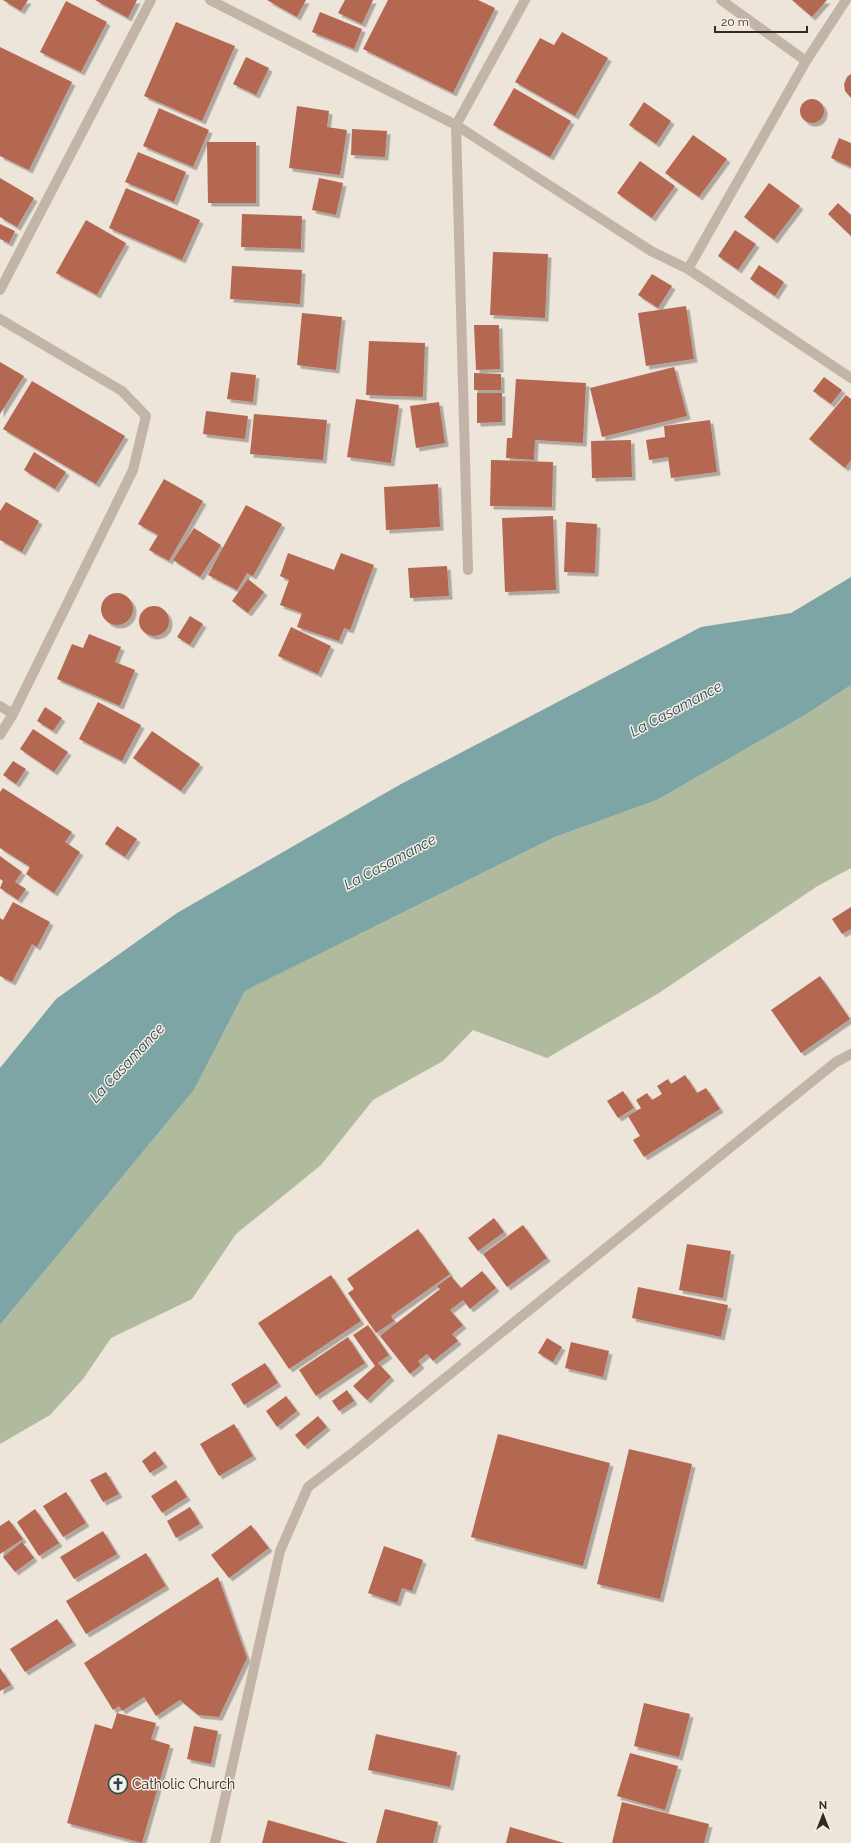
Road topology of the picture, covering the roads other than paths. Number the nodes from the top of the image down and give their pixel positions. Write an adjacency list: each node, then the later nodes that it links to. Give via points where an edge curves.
1 (151, 0): 9 (street)
2 (210, 0): 7 (street)
3 (525, 0): 7 (street)
4 (721, 0): 6 (street)
5 (846, 0): 6 (street)
6 (806, 61): 8 (street)
7 (456, 125): 8 (street, via 651,251); 12 (street)
8 (688, 269): 11 (street)
9 (0, 290)
10 (0, 319): 14 (street, via 122,391 146,416 133,470)
11 (851, 378)
12 (468, 570)
13 (0, 706): 14 (street)
14 (13, 714): 15 (street)
15 (0, 735)
16 (851, 1054): 17 (street, via 836,1062 355,1452 308,1487 280,1551)
17 (215, 1843)

